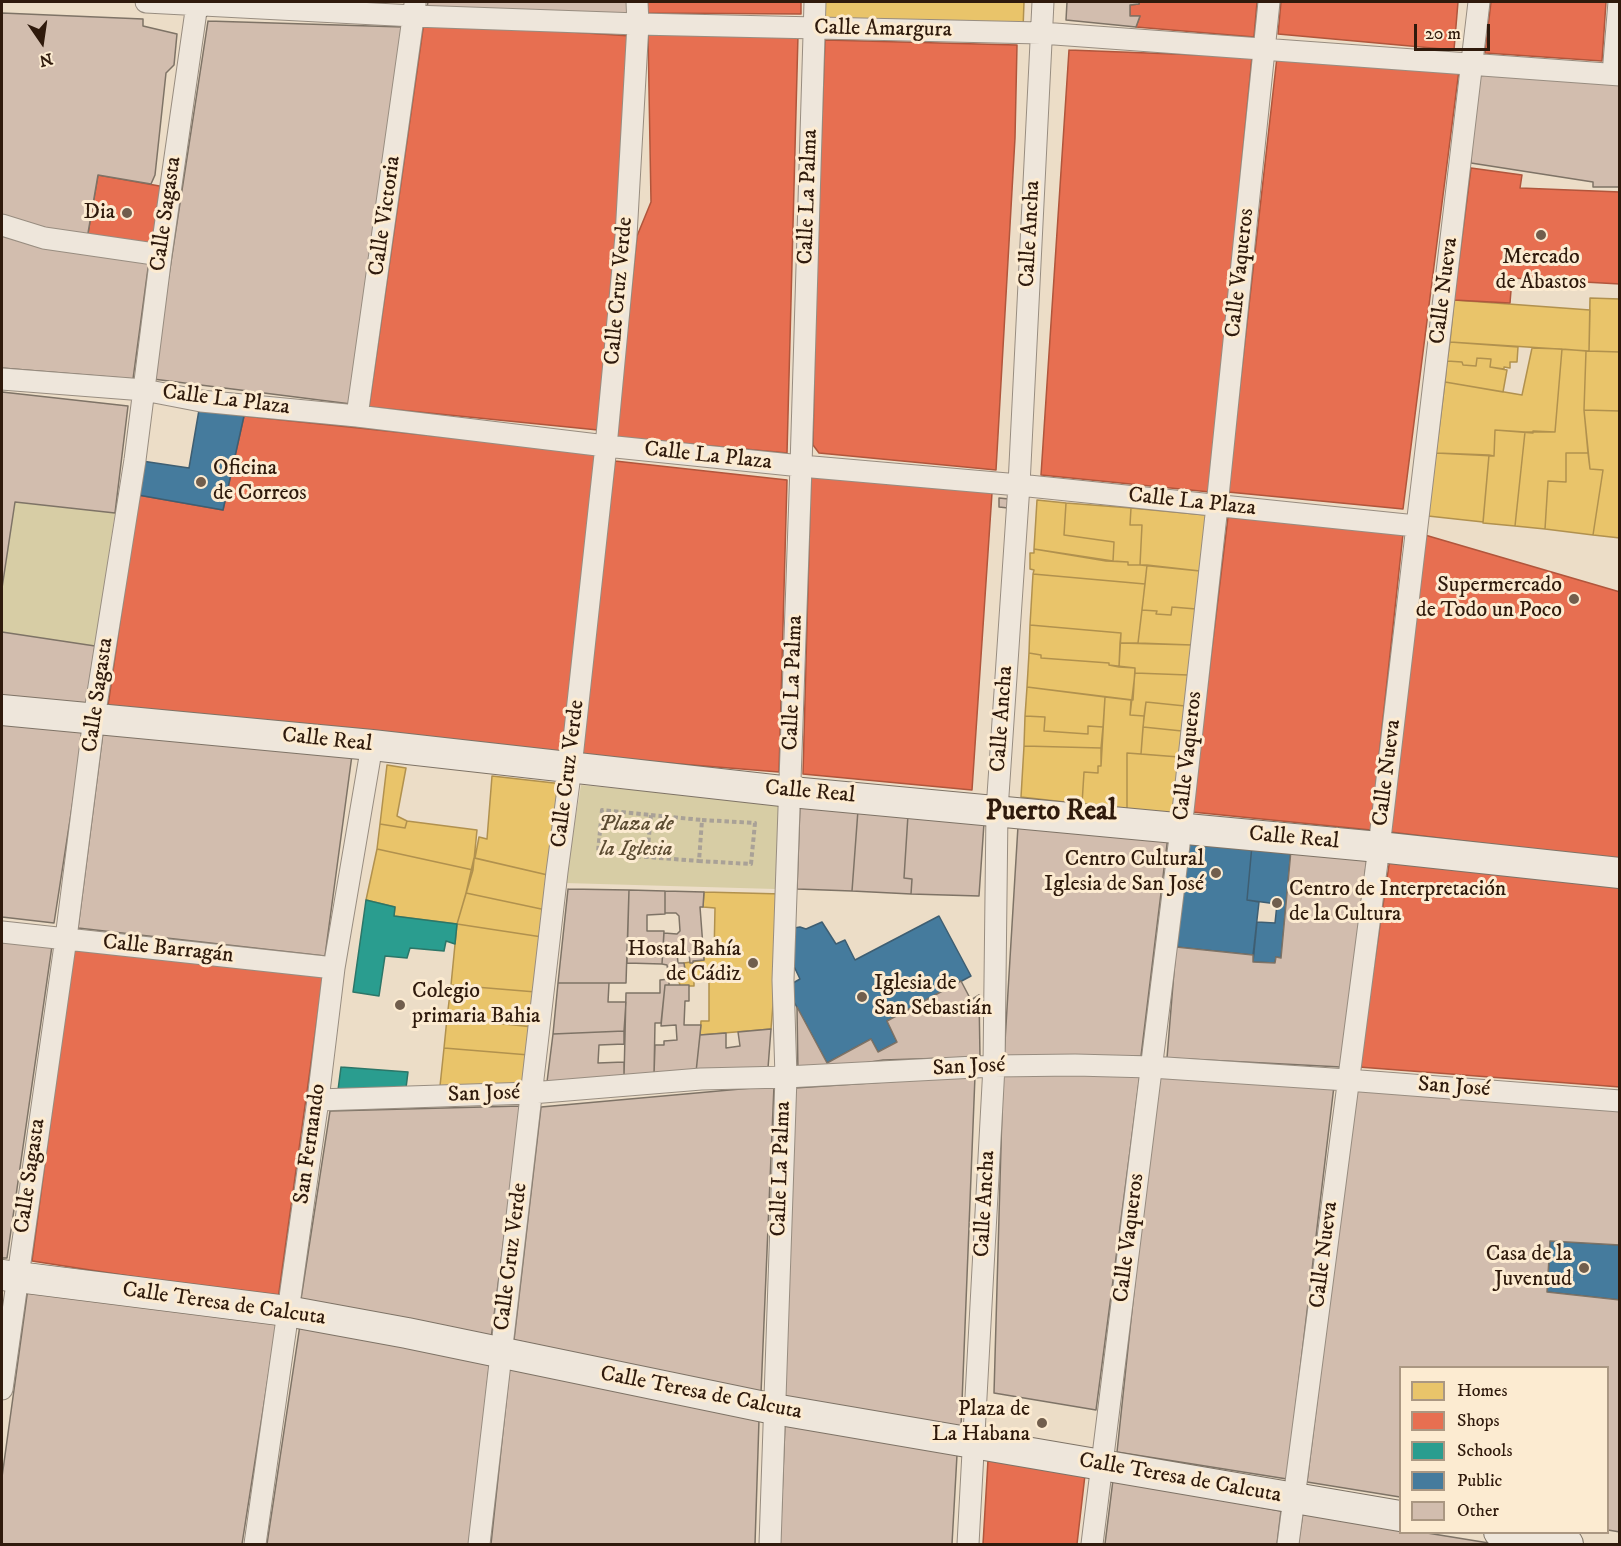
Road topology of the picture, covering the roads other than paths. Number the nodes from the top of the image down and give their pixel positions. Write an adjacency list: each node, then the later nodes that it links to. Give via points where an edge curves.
1 (146, 2): 8 (street, Calle Amargura)
2 (637, 2): 10 (street, Calle Cruz Verde)
3 (815, 2): 11 (street, Calle La Palma)
4 (1043, 2): 12 (street, Calle Ancha)
5 (1269, 2): 13 (street, Calle Vaqueros)
6 (1479, 2): 14 (street, Calle Nueva)
7 (1619, 2): 15 (street)
8 (197, 3): 9 (street, Calle Amargura); 17 (street, Calle Sagasta)
9 (415, 9): 10 (street, Calle Amargura); 20 (street, Calle Victoria)
10 (638, 24): 11 (street, Calle Amargura); 21 (street, Calle Cruz Verde, via 626,236)
11 (813, 28): 12 (street, Calle Amargura); 22 (street, Calle La Palma)
12 (1041, 33): 13 (street, Calle Amargura); 23 (street, Calle Ancha)
13 (1263, 49): 14 (street, Calle Amargura); 24 (street, Calle Vaqueros)
14 (1472, 64): 15 (street, Calle Amargura); 25 (street, Calle Nueva)
15 (1616, 75)
16 (2, 225): 17 (street, via 44,238)
17 (161, 255): 19 (street, Calle Sagasta)
18 (2, 379): 19 (street, Calle La Plaza)
19 (144, 390): 20 (street, Calle La Plaza, via 201,401); 27 (street, Calle Sagasta)
20 (357, 416): 21 (street, Calle La Plaza)
21 (606, 446): 22 (street, Calle La Plaza); 29 (street, Calle Cruz Verde)
22 (801, 466): 23 (street, Calle La Plaza); 30 (street, Calle La Palma)
23 (1019, 485): 24 (street, Calle La Plaza); 31 (street, Calle Ancha)
24 (1217, 506): 25 (street, Calle La Plaza); 32 (street, Calle Vaqueros)
25 (1416, 526): 33 (street, Calle Nueva)
26 (2, 710): 27 (street, Calle Real)
27 (94, 718): 28 (street, Calle Real); 36 (street, Calle Sagasta)
28 (372, 745): 29 (street, Calle Real); 37 (street, San Fernando)
29 (572, 768): 30 (street, Calle Real); 42 (street, Calle Cruz Verde)
30 (791, 792): 31 (street, Calle Real); 40 (street, Calle La Palma, via 783,980)
31 (997, 810): 32 (street, Calle Real); 38 (street, Calle Ancha)
32 (1181, 829): 33 (street, Calle Real); 39 (street, Calle Vaqueros)
33 (1379, 847): 34 (street, Calle Real); 41 (street, Calle Nueva)
34 (1620, 873)
35 (2, 932): 36 (street, Calle Barragán)
36 (66, 938): 37 (street, Calle Barragán); 45 (street, Calle Sagasta)
37 (334, 969): 43 (street, San Fernando)
38 (994, 1066): 39 (street, San José); 40 (street, San José); 50 (street, Calle Ancha)
39 (1150, 1067): 41 (street, San José); 51 (street, Calle Vaqueros)
40 (786, 1077): 42 (street, San José, via 701,1079); 49 (street, Calle La Palma)
41 (1347, 1080): 44 (street, San José); 52 (street, Calle Nueva)
42 (531, 1093): 43 (street, San José); 47 (street, Calle Cruz Verde)
43 (318, 1100): 46 (street, San Fernando)
44 (1620, 1101)
45 (9, 1276): 46 (street, Calle Teresa de Calcuta); 48 (street, Calle Sagasta)
46 (287, 1311): 47 (street, Calle Teresa de Calcuta); 55 (street, San Fernando)
47 (501, 1353): 49 (street, Calle Teresa de Calcuta); 56 (street, Calle Cruz Verde)
48 (2, 1389)
49 (774, 1409): 50 (street, Calle Teresa de Calcuta); 57 (street, Calle La Palma)
50 (974, 1445): 51 (street, Calle Teresa de Calcuta); 58 (street, Calle Ancha)
51 (1103, 1464): 52 (street, Calle Teresa de Calcuta); 59 (street, Calle Vaqueros)
52 (1294, 1499): 53 (street, Calle Teresa de Calcuta); 60 (street, Calle Nueva)
53 (1399, 1516)
54 (1505, 1534): 61 (street)
55 (255, 1545)
56 (480, 1545)
57 (770, 1545)
58 (968, 1545)
59 (1092, 1545)
60 (1288, 1545)
61 (1568, 1545)

